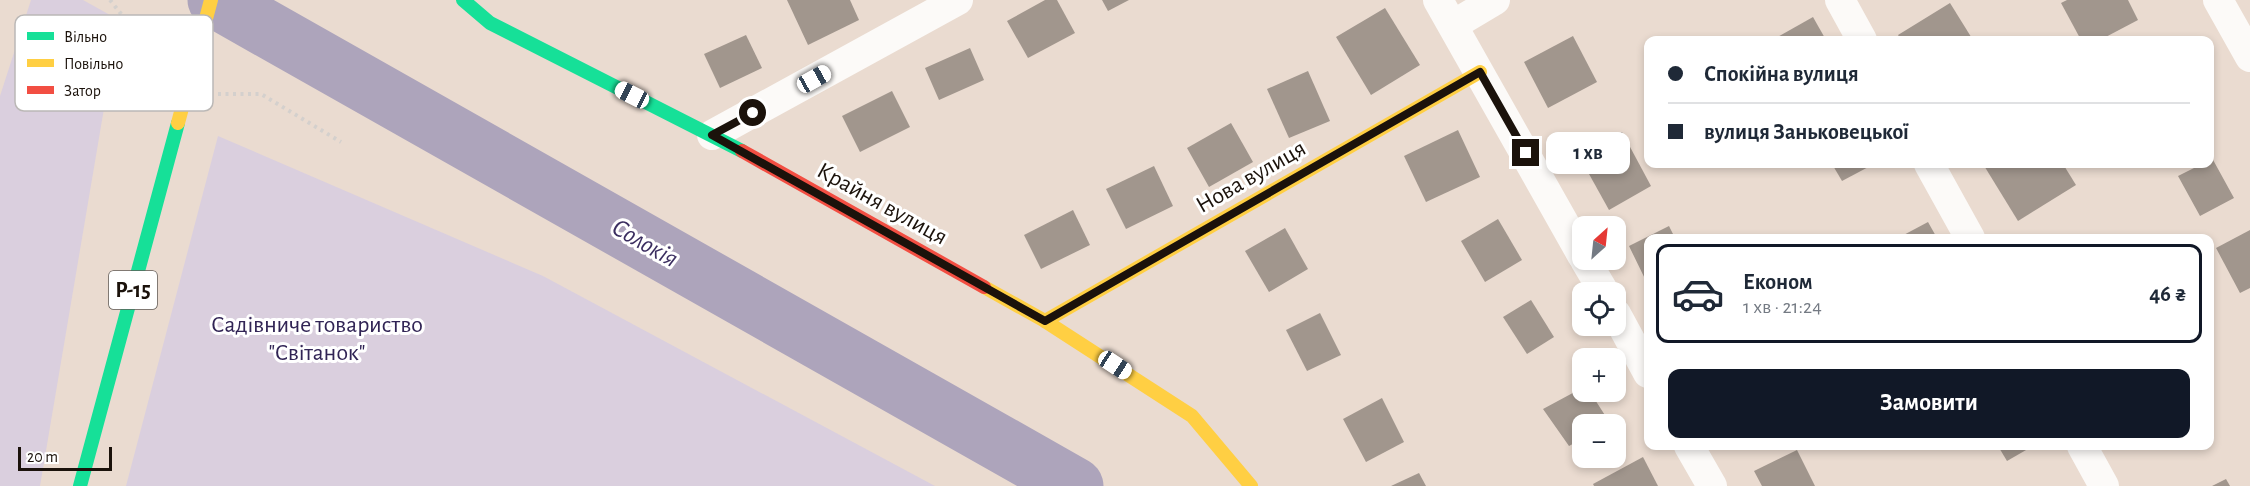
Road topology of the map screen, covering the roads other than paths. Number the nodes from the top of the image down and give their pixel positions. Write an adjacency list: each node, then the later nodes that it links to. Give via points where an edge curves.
1 (211, 0): 8 (street, Р-15)
2 (463, 0): 13 (street, Крайня вулиця, via 490,23)
3 (958, 0): 13 (street)
4 (1495, 0): 7 (street)
5 (1840, 0): 9 (street)
6 (2218, 0): 10 (street)
7 (1446, 13): 11 (street)
8 (207, 15)
9 (1860, 36)
10 (2250, 57)
11 (1480, 72): 16 (street); 17 (street, Нова вулиця)
12 (182, 111): 22 (street, Р-15)
13 (712, 135): 17 (street, Крайня вулиця)
14 (1931, 168): 15 (street)
15 (1968, 234)
16 (1572, 237)
17 (1045, 321): 23 (street, Крайня вулиця, via 1192,416)
18 (1626, 332): 19 (street)
19 (1644, 366)
20 (1691, 450): 24 (street)
21 (2084, 450): 25 (street)
22 (80, 486)
23 (1251, 486)
24 (1712, 486)
25 (2104, 486)

